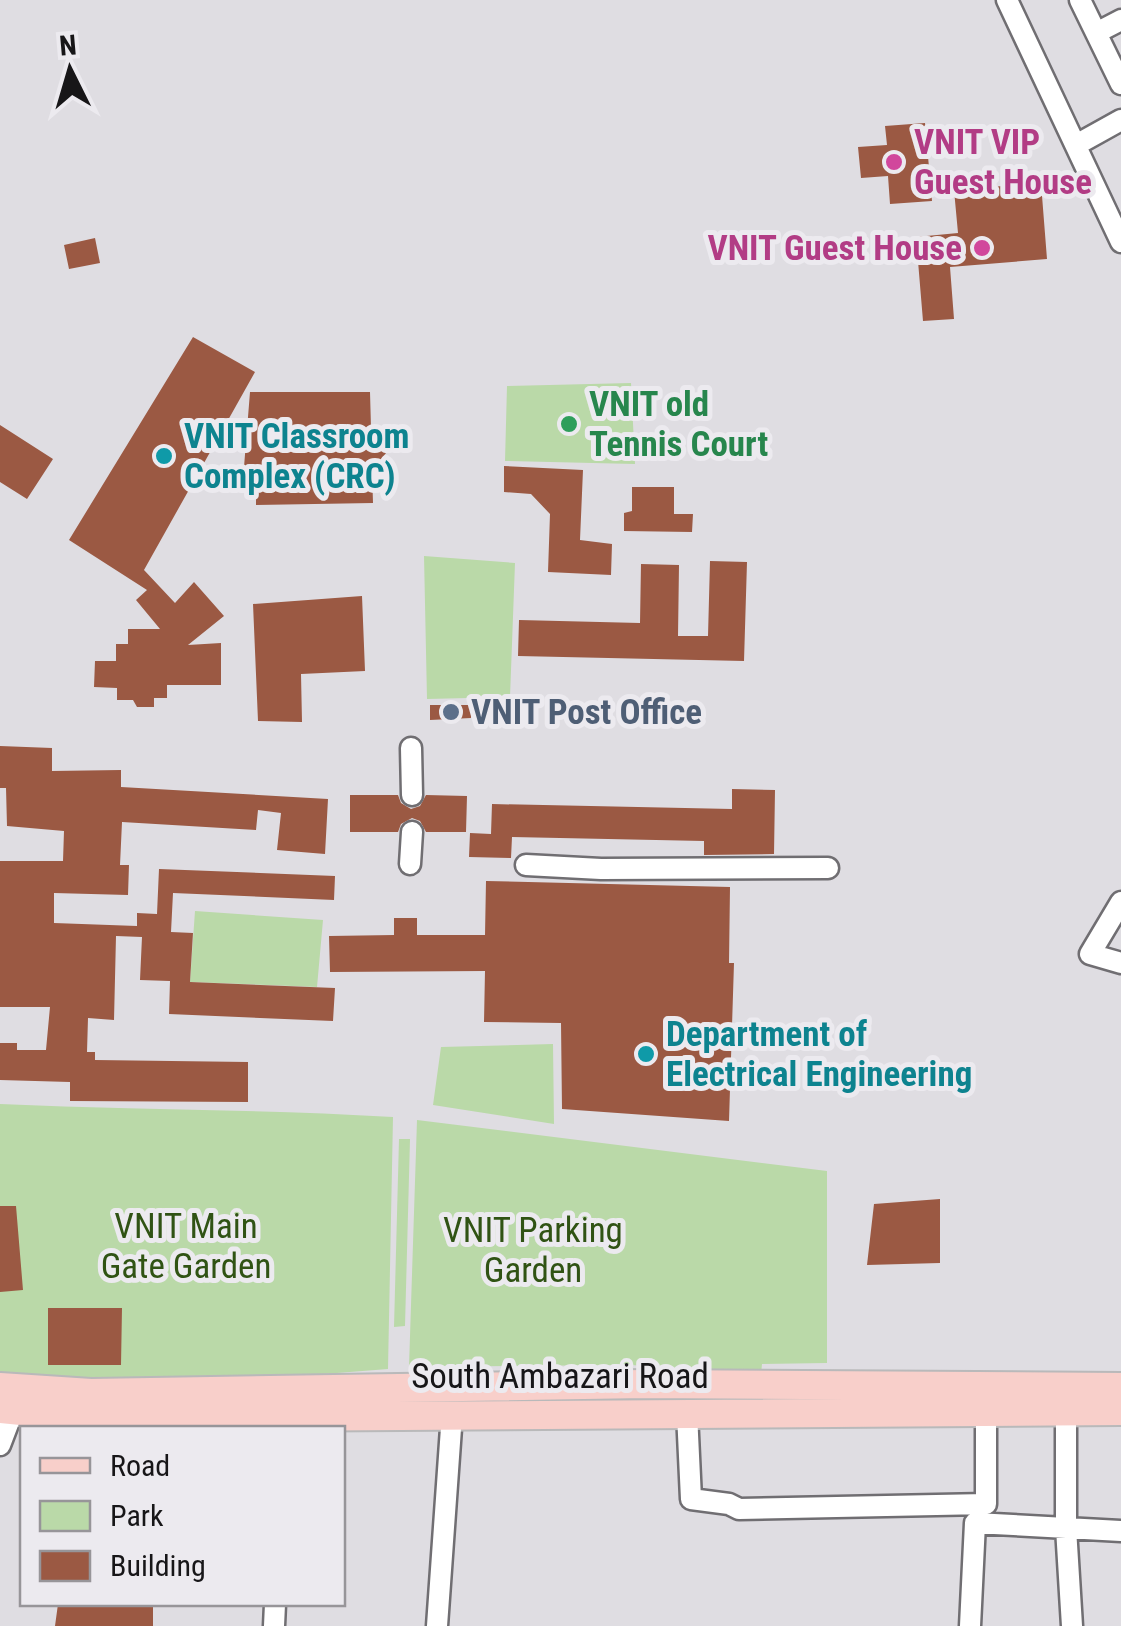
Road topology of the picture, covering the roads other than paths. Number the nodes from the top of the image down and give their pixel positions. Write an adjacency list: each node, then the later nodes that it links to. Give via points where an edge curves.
1 (1007, 0): 7 (street)
2 (1080, 0): 4 (street)
3 (1121, 20): 4 (street)
4 (1096, 33): 5 (street)
5 (1121, 84)
6 (1121, 120): 7 (street)
7 (1076, 145): 8 (street)
8 (1121, 242)
9 (412, 748): 10 (street)
10 (412, 795)
11 (412, 832): 12 (street)
12 (410, 864)
13 (526, 865): 14 (street)
14 (828, 868)
15 (1121, 902): 16 (street, via 1090,954)
16 (1121, 964)
17 (1121, 1387): 18 (main road)
18 (1066, 1399): 20 (main road, South Ambazari Road); 21 (main road, via 644,1384); 22 (main road, South Ambazari Road); 26 (street)
19 (4, 1402): 21 (main road, South Ambazari Road, via 91,1418); 25 (street)
20 (1121, 1411)
21 (287, 1412): 24 (main road, South Ambazari Road)
22 (986, 1412): 23 (main road, South Ambazari Road); 23 (street, via 986,1504 739,1510 690,1499)
23 (687, 1413): 24 (main road, South Ambazari Road)
24 (452, 1414): 28 (street)
25 (0, 1445)
26 (1066, 1528): 27 (street); 29 (street, via 976,1523); 30 (street)
27 (1121, 1531)
28 (437, 1626)
29 (970, 1626)
30 (1072, 1626)

